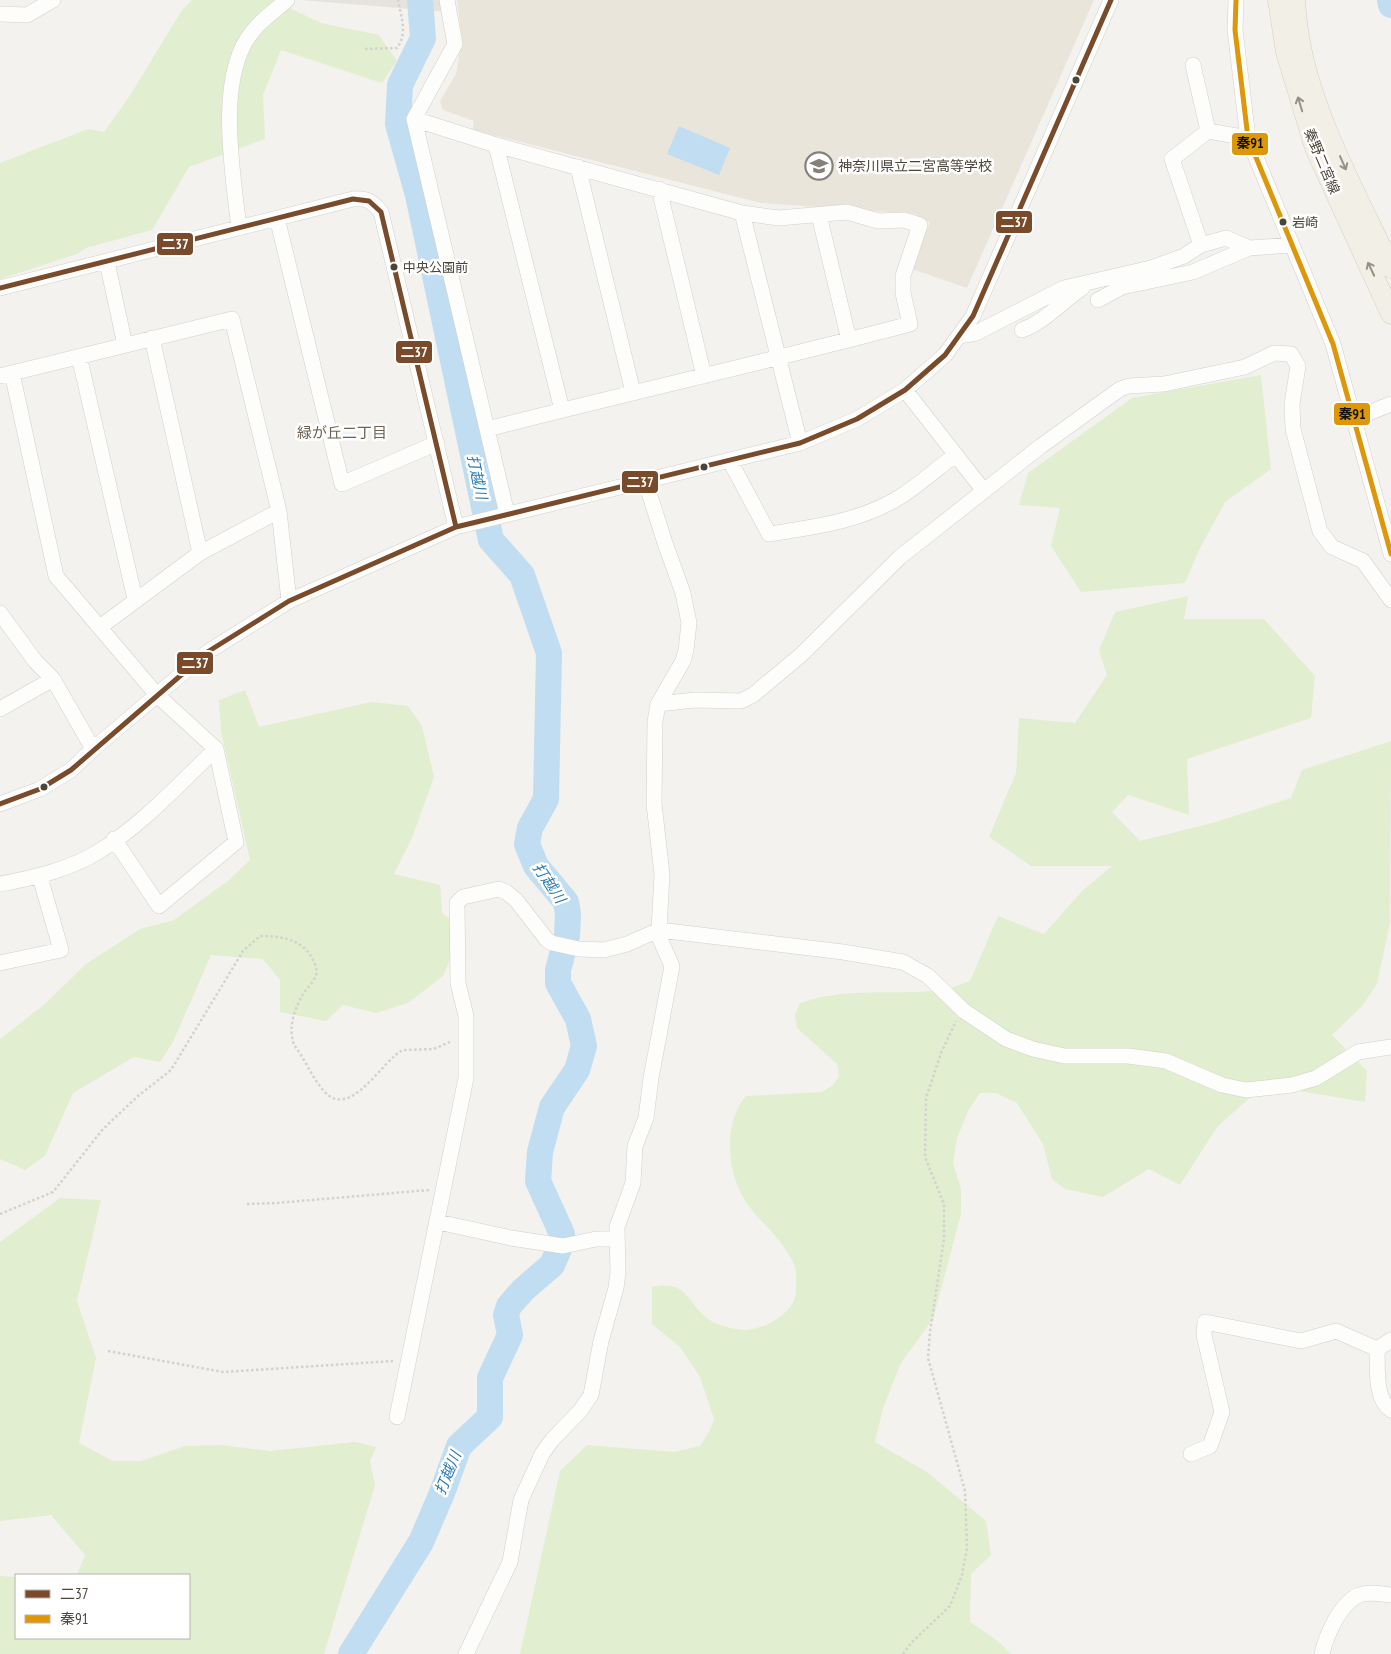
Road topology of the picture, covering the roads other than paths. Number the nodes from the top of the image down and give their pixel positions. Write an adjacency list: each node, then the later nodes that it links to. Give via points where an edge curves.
1 (53, 0): 8 (street, via 27,15)
2 (286, 0): 19 (street, via 252,31 235,65 228,132)
3 (447, 0): 10 (street, via 455,44)
4 (1110, 0): 30 (street, via 973,316)
5 (1236, 0): 12 (street, via 1235,30)
6 (1278, 0): 28 (main road, 秦野二宮線, one-way to 6, via 1315,148 1286,52)
7 (1295, 0): 24 (main road, 秦野二宮線, one-way to 24, via 1300,42 1314,93)
8 (0, 14)
9 (1193, 65): 11 (street)
10 (414, 119): 13 (street); 43 (street)
11 (1208, 131): 12 (street); 20 (street, via 1172,159)
12 (1248, 138): 21 (street)
13 (496, 145): 14 (street); 41 (street)
14 (578, 167): 15 (street); 39 (street)
15 (659, 189): 16 (street); 37 (street)
16 (742, 213): 17 (street, via 779,218); 35 (street)
17 (819, 215): 32 (street); 32 (street, via 847,212 878,221 904,220 920,225 903,276 910,324)
18 (277, 218): 19 (street); 44 (street, via 364,198 373,202 380,212); 44 (street, via 342,484)
19 (239, 228): 23 (street)
20 (1201, 244): 22 (street, via 1226,238); 25 (street, via 1184,256 1151,268)
21 (1292, 244): 22 (street); 42 (street, via 1333,344)
22 (1249, 248): 27 (street, via 1193,272 1122,287)
23 (107, 262): 26 (street); 33 (street)
24 (1391, 268)
25 (1092, 282): 29 (street, via 1067,298 1046,318); 30 (street, via 1064,288 976,333)
26 (0, 288)
27 (1098, 300)
28 (1391, 314)
29 (1022, 330)
30 (959, 336): 38 (street, via 945,354)
31 (152, 338): 33 (street); 50 (street, via 232,319); 53 (street)
32 (849, 340): 35 (street)
33 (125, 345): 34 (street)
34 (78, 356): 36 (street); 55 (street)
35 (778, 359): 37 (street); 45 (street)
36 (6, 375): 59 (street, via 56,576)
37 (704, 376): 39 (street)
38 (905, 390): 45 (street, via 857,419); 46 (street)
39 (633, 392): 41 (street)
40 (1391, 404): 42 (street)
41 (562, 410): 43 (street)
42 (1354, 419): 54 (street)
43 (487, 429): 51 (street)
44 (438, 443): 52 (street)
45 (800, 443): 47 (street)
46 (955, 455): 47 (street, via 902,495 867,513 826,525 770,534); 49 (street)
47 (730, 461): 48 (street)
48 (646, 480): 51 (street); 62 (street, via 683,593 689,623 683,661)
49 (984, 491): 56 (street, via 1047,441 1120,390 1245,367 1274,353 1291,354 1299,372 1292,404 1293,429 1320,530 1332,547 1363,561); 62 (street, via 900,557 801,655 753,695 741,700)
50 (279, 511): 53 (street); 57 (street)
51 (502, 515): 52 (street)
52 (461, 525): 57 (street)
53 (200, 553): 55 (street)
54 (1391, 554)
55 (135, 599): 59 (street)
56 (1391, 600)
57 (289, 601): 61 (street, via 209,651)
58 (0, 613): 60 (street, via 35,661)
59 (100, 627): 61 (street)
60 (53, 679): 63 (street); 64 (street)
61 (157, 695): 64 (street); 65 (street)
62 (658, 704): 70 (street, via 654,804 662,874)
63 (0, 709)
64 (94, 749): 66 (street, via 71,770 40,789)
65 (216, 749): 67 (street, via 149,813); 67 (street, via 236,842 159,906)
66 (0, 804)
67 (114, 839): 68 (street, via 97,852)
68 (40, 877): 69 (street); 71 (street, via 61,950)
69 (0, 884)
70 (659, 930): 72 (street, via 903,962 928,976 964,1010 1006,1039 1032,1050 1064,1056 1128,1056 1166,1061 1222,1084 1246,1090 1292,1085 1316,1078 1358,1052); 73 (street, via 613,948 579,949 547,940 511,894 499,889 463,897 457,903 458,984 466,1016 466,1078); 74 (street, via 672,966 646,1118 635,1146 633,1183 617,1227)
71 (0, 963)
72 (1391, 1047)
73 (438, 1222): 74 (street, via 564,1246); 78 (street)
74 (617, 1238): 81 (street, via 616,1288 591,1395 542,1454 521,1500 510,1562)
75 (1391, 1340): 76 (street)
76 (1377, 1349): 77 (street, via 1380,1396); 79 (street, via 1336,1330 1301,1341 1205,1322 1204,1334 1222,1412 1210,1446)
77 (1391, 1410)
78 (397, 1417)
79 (1191, 1454)
80 (1391, 1595): 82 (street, via 1368,1593 1354,1598 1330,1629)
81 (466, 1654)
82 (1322, 1654)

